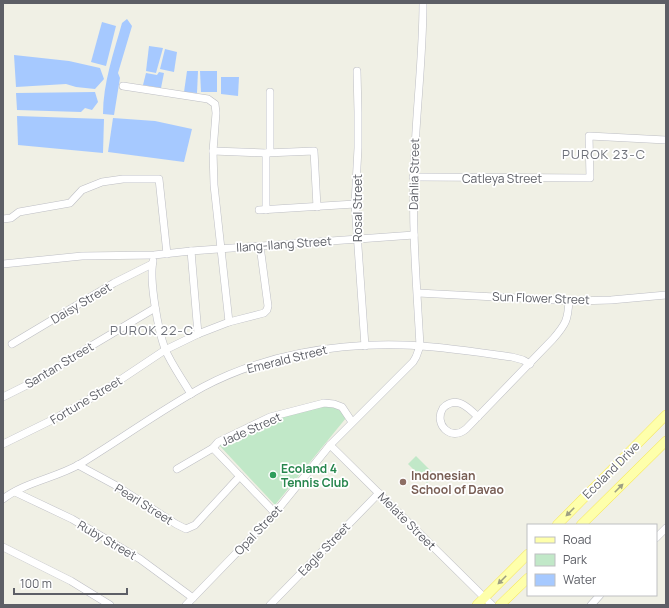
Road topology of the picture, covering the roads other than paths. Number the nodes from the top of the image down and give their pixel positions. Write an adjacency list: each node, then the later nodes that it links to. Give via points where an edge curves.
1 (424, 3): 8 (street, Dahlia Street)
2 (357, 71): 9 (street, Rosal Street)
3 (123, 86): 6 (street, via 212,101 216,108)
4 (270, 92): 7 (street)
5 (666, 140): 8 (street, Catleya Street, via 588,136 590,178)
6 (213, 151): 7 (street); 15 (street)
7 (268, 152): 10 (street, via 314,151); 10 (street, via 263,210)
8 (414, 177): 12 (street, Dahlia Street)
9 (355, 204): 10 (street); 13 (street, Rosal Street)
10 (317, 207)
11 (3, 219): 17 (street, via 11,218 19,212 70,203 82,190 102,182 159,179)
12 (414, 235): 13 (street, Ilang-Ilang Street); 21 (street, Dahlia Street)
13 (357, 239): 14 (street, Ilang-Ilang Street); 28 (street, Rosal Street)
14 (260, 246): 15 (street, Ilang-Ilang Street); 25 (street, Fortune Street, via 267,310)
15 (221, 249): 16 (street, Ilang-Ilang Street); 25 (street)
16 (191, 251): 17 (street, Ilang-Ilang Street); 26 (street)
17 (167, 254): 18 (street, Ilang-Ilang Street)
18 (154, 255): 19 (street, Ilang-Ilang Street, via 82,256); 20 (street)
19 (3, 264)
20 (152, 264): 24 (street); 27 (street, Daisy Street, via 114,283)
21 (418, 293): 23 (street, Sun Flower Street); 29 (street, Dahlia Street)
22 (666, 295): 23 (street, Sun Flower Street, via 611,300)
23 (569, 300): 31 (street, via 567,320 563,328)
24 (155, 308): 30 (street); 33 (street, Santan Street, via 44,377)
25 (229, 322): 26 (street, Fortune Street)
26 (198, 334): 30 (street, Fortune Street)
27 (12, 344)
28 (365, 346): 29 (street, Emerald Street); 32 (street, Emerald Street, via 331,348 273,360 234,373)
29 (420, 346): 31 (street, Emerald Street, via 512,357); 36 (street, Opal Street, via 413,362)
30 (165, 350): 32 (street); 38 (street, Fortune Street, via 102,392)
31 (530, 364): 35 (street)
32 (191, 394): 41 (street, Emerald Street)
33 (3, 397)
34 (666, 415): 48 (main road, Ecoland Drive, one-way to 48)
35 (478, 417): 35 (street, via 463,432 455,434 445,429 440,418 443,408 453,402 466,406)
36 (352, 422): 39 (street, Opal Street); 40 (street, Jade Street, via 342,407 324,403 270,417 218,442)
37 (666, 441): 49 (main road, Ecoland Drive, one-way to 37)
38 (3, 444)
39 (330, 445): 45 (street, Melate Street); 47 (street, Opal Street)
40 (213, 448): 42 (street, Jade Street); 43 (street, Jade Street)
41 (78, 465): 43 (street, Pearl Street, via 186,529 195,525); 44 (street, Emerald Street)
42 (177, 469)
43 (240, 476): 47 (street, Jade Street)
44 (15, 492): 46 (street, Emerald Street); 57 (street, Ruby Street, via 72,519 140,559)
45 (379, 493): 56 (street, Melate Street); 60 (street, Eagle Street)
46 (3, 499)
47 (274, 513): 57 (street, Opal Street)
48 (558, 524)
49 (582, 524)
50 (666, 528): 51 (street)
51 (657, 537)
52 (3, 547): 58 (street, via 71,581)
53 (527, 555): 56 (main road, one-way to 56)
54 (527, 579): 63 (main road)
55 (599, 596): 64 (street)
56 (484, 597): 61 (main road); 62 (street, Melate Street)
57 (193, 598): 59 (street, Opal Street)
58 (110, 605)
59 (186, 605)
60 (270, 605)
61 (477, 605)
62 (492, 605)
63 (500, 605)
64 (591, 605)

